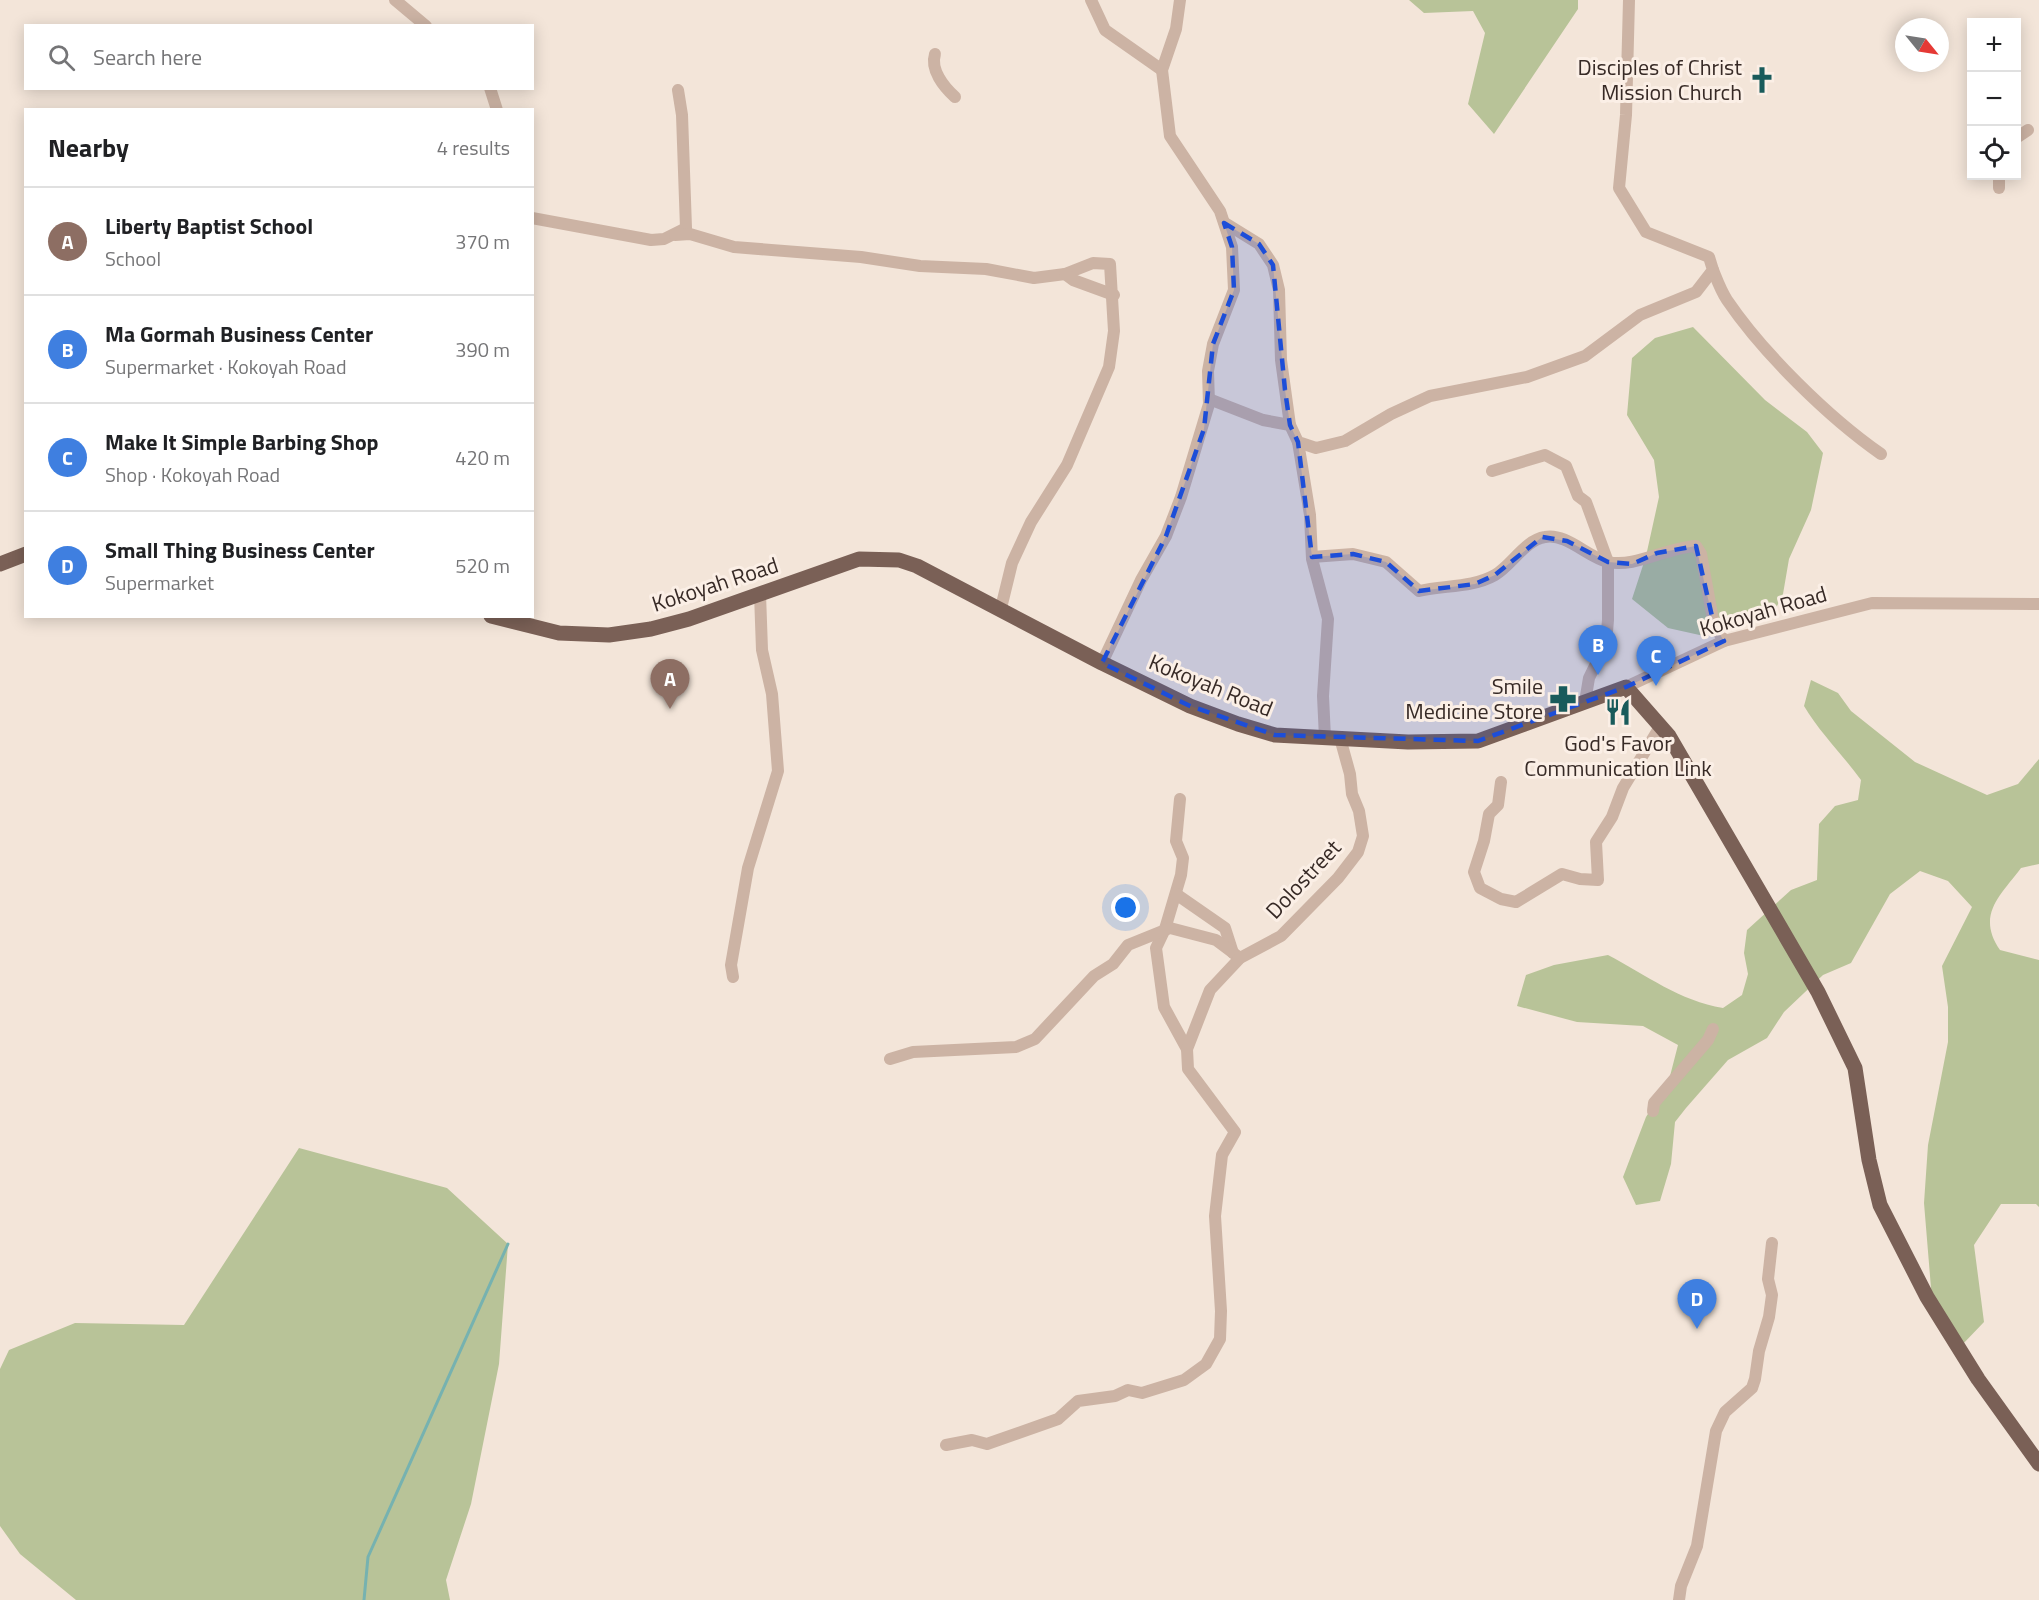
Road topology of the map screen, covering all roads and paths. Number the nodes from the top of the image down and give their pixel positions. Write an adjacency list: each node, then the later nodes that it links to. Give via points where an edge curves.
1 (395, 0): 5 (street)
2 (1091, 0): 7 (street, via 1105,30)
3 (1180, 0): 7 (street, via 1176,29)
4 (1629, 0): 17 (street, via 1627,95 1619,188 1646,232 1709,257)
5 (424, 24)
6 (935, 54): 10 (street, via 933,60 943,86)
7 (1162, 70): 15 (street, via 1170,136)
8 (491, 90): 11 (street)
9 (678, 90): 16 (street, via 686,228)
10 (955, 97)
11 (496, 108)
12 (2028, 130): 13 (street)
13 (2021, 135)
14 (534, 218): 16 (street, via 651,240)
15 (1224, 223): 20 (street, via 1232,247 1234,290 1213,344 1208,371); 21 (street, Dolostreet, via 1259,244 1273,265 1279,290 1281,360)
16 (675, 235): 18 (street, via 690,234 734,247 987,269 1034,278)
17 (1713, 270): 22 (street, via 1696,292 1640,315 1585,356 1527,376 1430,396 1345,441 1316,448); 23 (street, via 1726,299 1777,360 1854,435)
18 (1065, 274): 19 (street); 19 (street, via 1093,263 1110,264)
19 (1114, 295): 31 (street, via 1108,367 1067,465 1030,522 1012,562)
20 (1209, 399): 21 (street, via 1263,420); 34 (street, via 1204,429 1166,536)
21 (1290, 425): 22 (street, Dolostreet)
22 (1298, 442): 26 (street, Dolostreet, via 1310,515)
23 (1881, 454)
24 (1492, 471): 27 (street, via 1545,456 1566,466 1578,496 1586,502)
25 (24, 555): 28 (main road)
26 (1312, 557): 27 (street, via 1353,554 1386,562 1419,591 1475,584 1496,575 1542,537 1567,541); 38 (street, Dolostreet, via 1328,619 1323,696)
27 (1608, 562): 33 (street, via 1632,564 1658,553 1696,546 1701,554 1714,625); 36 (street, via 1606,643 1589,678)
28 (0, 564)
29 (760, 594): 31 (main road, Kokoyah Road, via 859,559 890,559 917,566); 32 (main road, Kokoyah Road, via 689,619 609,635 559,633); 44 (street, via 762,650 772,694 778,771 748,868 731,965)
30 (2039, 604): 33 (street, Kokoyah Road, via 1872,603)
31 (1001, 608): 34 (main road, Kokoyah Road)
32 (499, 618)
33 (1724, 641): 35 (street, Kokoyah Road)
34 (1101, 663): 38 (main road, Kokoyah Road, via 1190,706 1238,724 1275,735)
35 (1626, 687): 36 (main road, Kokoyah Road); 37 (main road)
36 (1585, 702): 38 (main road, Kokoyah Road, via 1478,741)
37 (1661, 725): 39 (street, via 1596,842 1598,880 1562,874 1516,902 1480,888 1474,872 1489,814 1498,805); 51 (main road, via 1790,940 1856,1068 1869,1160 1880,1205 1978,1379)
38 (1333, 738): 43 (street, Dolostreet, via 1350,774 1361,819 1363,837 1358,852 1281,936)
39 (1501, 782)
40 (1180, 800): 41 (street, via 1176,841 1183,858)
41 (1176, 894): 42 (street); 43 (street, via 1225,928)
42 (1165, 929): 43 (street, via 1215,940); 46 (street, via 1156,948 1161,994); 47 (street, via 1128,945 1035,1039 1016,1047 913,1053)
43 (1237, 955): 46 (street, Dolostreet, via 1210,990)
44 (733, 977)
45 (1713, 1029): 48 (street, via 1708,1041 1654,1102)
46 (1187, 1049): 50 (street, via 1188,1069 1234,1132 1222,1155 1215,1216 1220,1339 1206,1364 1184,1380 1142,1393 1128,1390 1115,1396 1078,1401 1058,1419 987,1444 972,1440)
47 (890, 1059)
48 (1653, 1111)
49 (1772, 1243): 52 (street, via 1768,1279 1772,1295 1755,1379 1752,1388 1725,1412 1716,1431 1697,1546)
50 (946, 1445)
51 (2039, 1464)
52 (1679, 1600)

